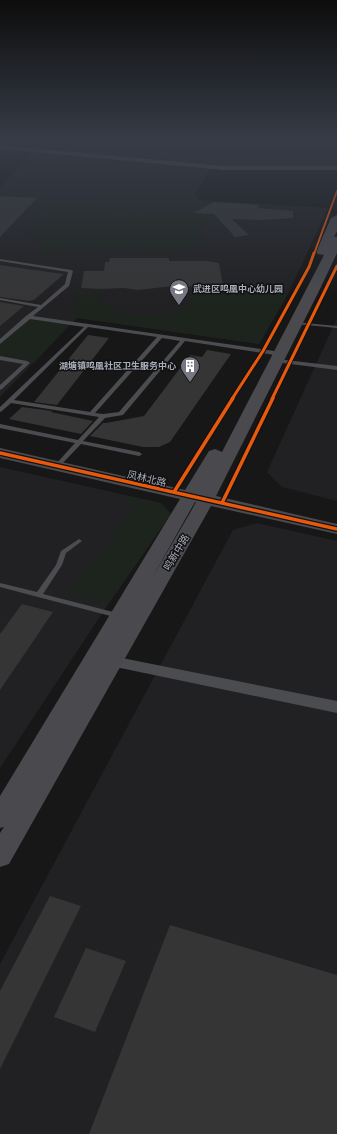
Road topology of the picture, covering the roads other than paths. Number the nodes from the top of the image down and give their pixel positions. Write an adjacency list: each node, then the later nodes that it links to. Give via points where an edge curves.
1 (336, 229): 6 (main road, 鸣新中路); 12 (main road, 鸣新中路, via 303,292)
2 (0, 260): 4 (lane, via 71,271 67,284)
3 (0, 299): 4 (lane)
4 (41, 306): 5 (lane)
5 (28, 317): 7 (lane); 11 (lane)
6 (296, 324): 8 (lane); 12 (main road, 鸣新中路)
7 (87, 326): 9 (lane); 16 (lane)
8 (337, 327)
9 (161, 336): 10 (lane); 18 (lane)
10 (183, 340): 12 (lane); 19 (lane, via 121,414)
11 (0, 342)
12 (276, 356): 14 (lane); 25 (main road, 鸣新中路)
13 (0, 358): 15 (lane, via 27,363)
14 (337, 368)
15 (0, 388)
16 (9, 401): 17 (lane); 18 (lane)
17 (0, 410)
18 (91, 414): 19 (lane)
19 (103, 416): 21 (lane)
20 (0, 426): 21 (lane)
21 (79, 442): 23 (lane); 24 (lane)
22 (0, 453): 24 (main road, 凤林北路)
23 (139, 454)
24 (57, 466): 25 (main road, 凤林北路)
25 (198, 498): 26 (main road, 凤林北路); 30 (main road, 鸣新中路)
26 (337, 529)
27 (78, 541): 29 (lane, via 63,552 59,565)
28 (0, 585): 29 (lane)
29 (39, 595): 30 (lane)
30 (128, 618): 31 (main road, 鸣新中路); 33 (main road, 鸣新中路)
31 (112, 661): 32 (street); 34 (main road, 鸣新中路)
32 (337, 707)
33 (0, 818)
34 (0, 856)

